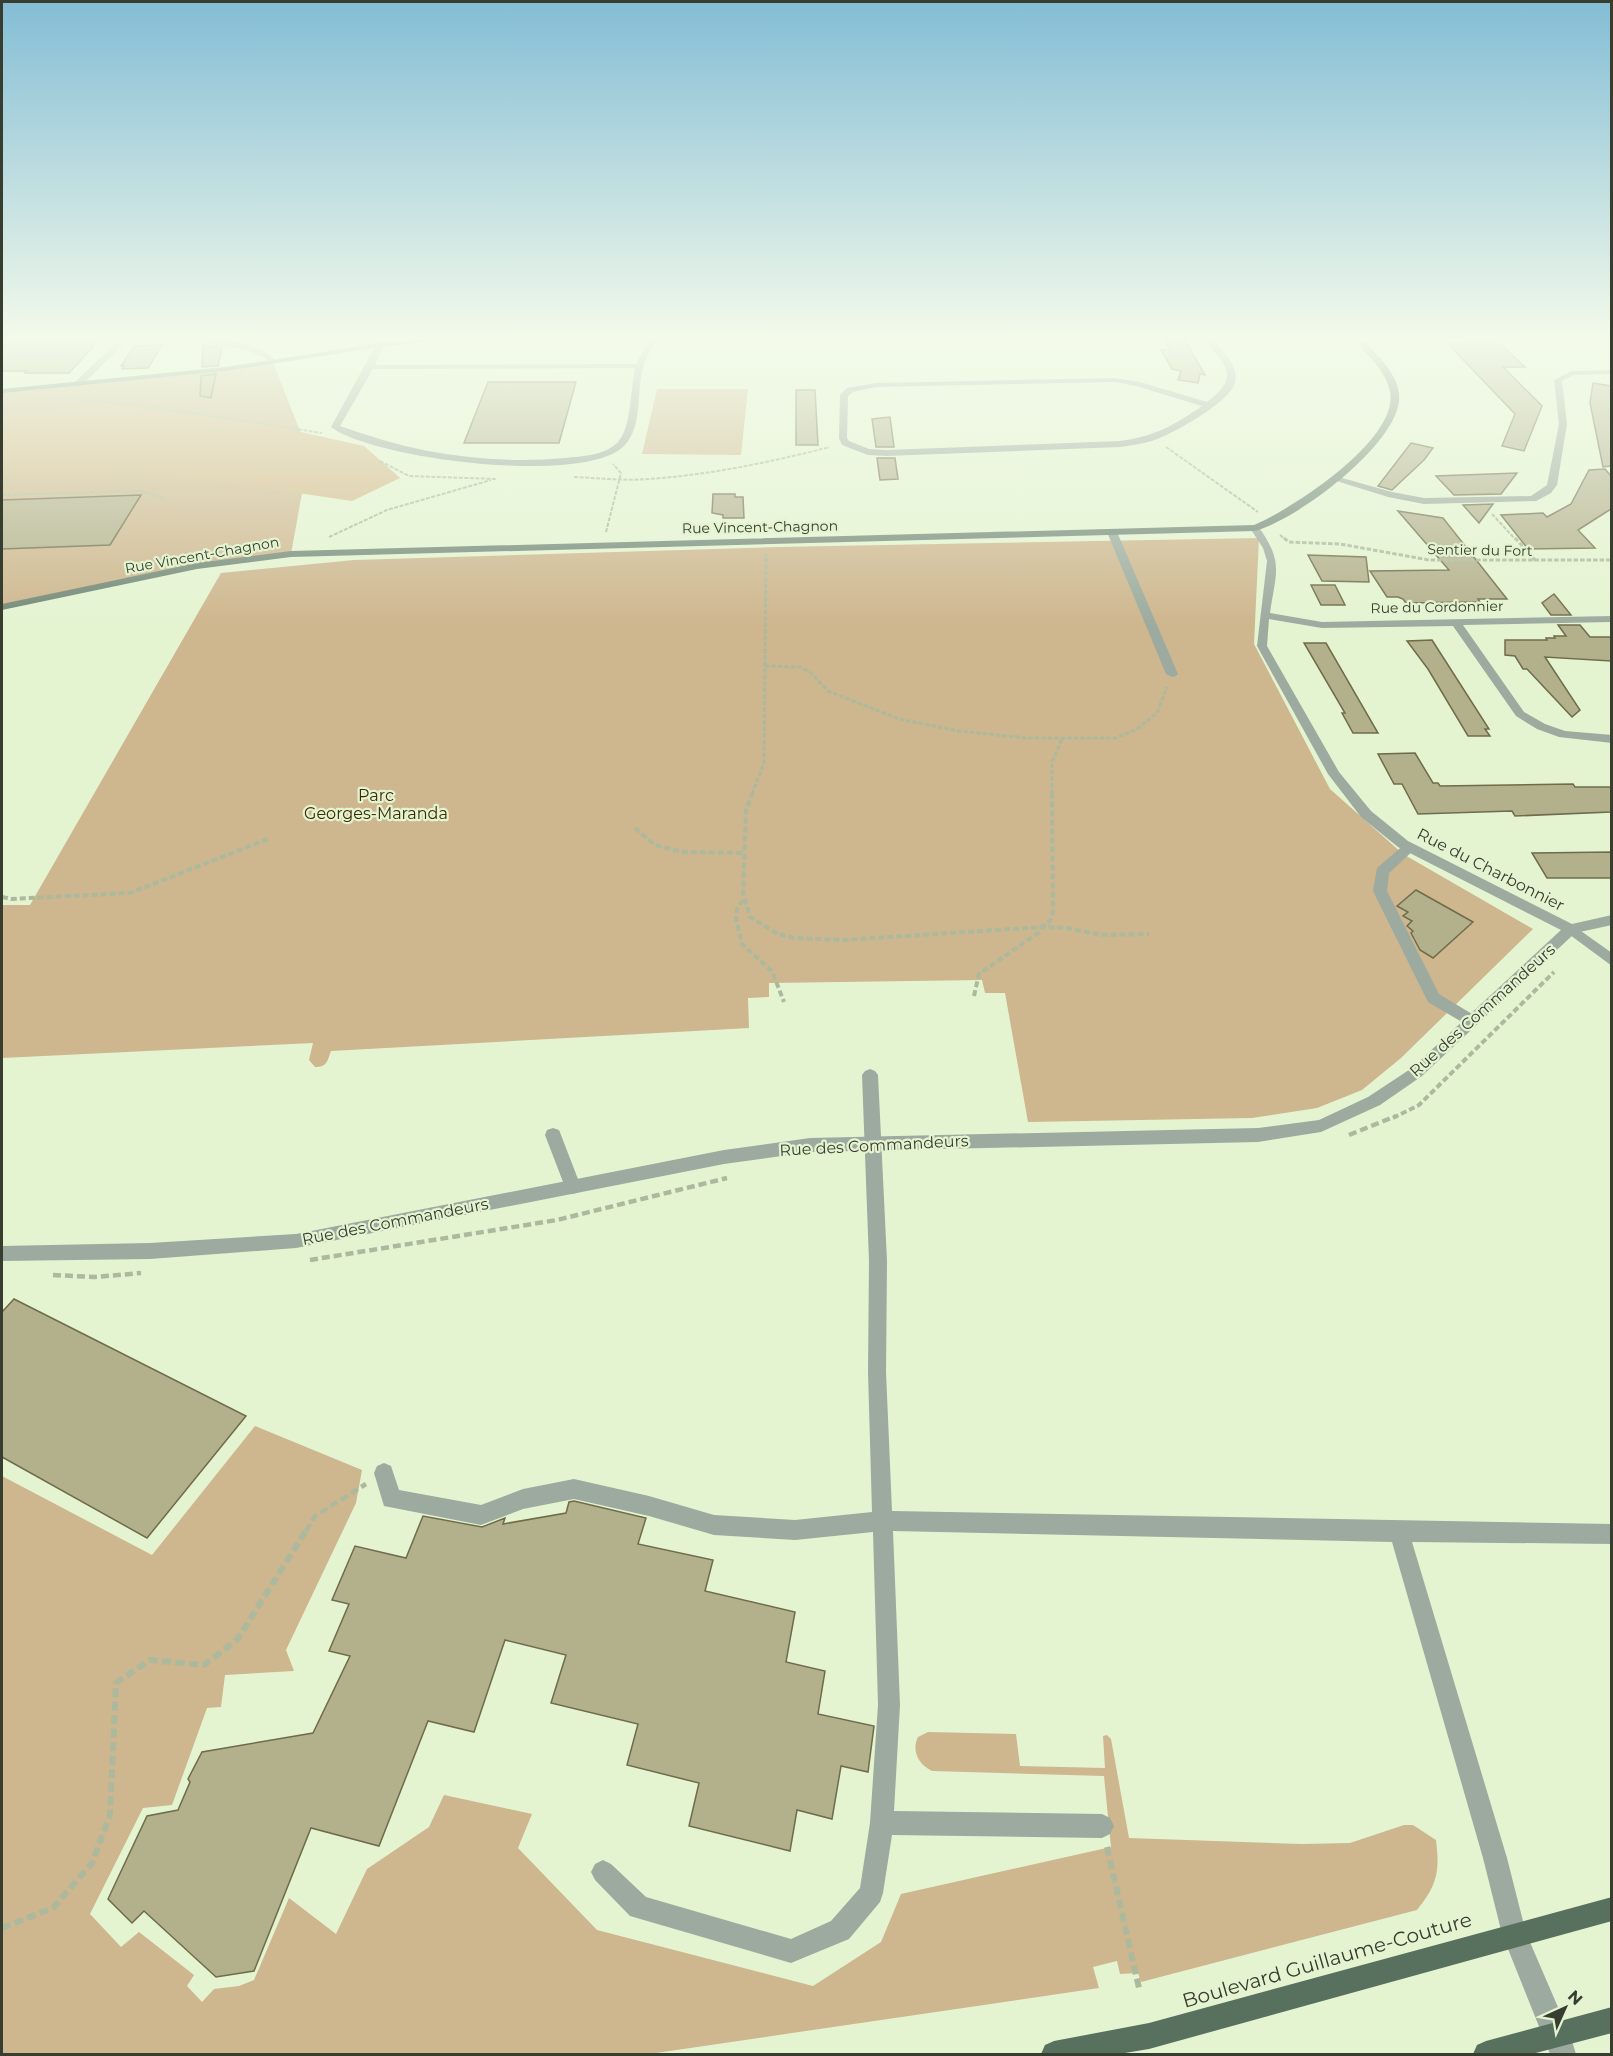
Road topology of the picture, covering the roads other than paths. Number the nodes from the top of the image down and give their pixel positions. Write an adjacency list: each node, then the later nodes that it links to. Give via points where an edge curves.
1 (354, 435): 2 (street, via 451,461 505,465 602,456 618,447)
2 (626, 435)
3 (843, 435): 4 (street, via 845,443 868,452 886,453 1120,444)
4 (1159, 435)
5 (1380, 435): 7 (street, Rue Vincent-Chagnon)
6 (1562, 435): 7 (street, via 1548,491 1533,499 1424,501)
7 (1335, 479): 8 (street, Rue Vincent-Chagnon, via 1279,519)
8 (1255, 528): 9 (street, Rue Vincent-Chagnon); 11 (street, Rue du Charbonnier, via 1272,561)
9 (1112, 532): 10 (street, Rue Vincent-Chagnon, via 291,554 197,566); 14 (street)
10 (2, 607)
11 (1264, 615): 13 (street, Rue du Cordonnier, via 1322,625); 16 (street, Rue du Charbonnier, via 1262,646 1334,774 1366,814)
12 (1611, 619): 13 (street, Rue du Cordonnier)
13 (1455, 621): 15 (street, via 1520,714 1530,722 1566,736)
14 (1172, 674)
15 (1611, 738)
16 (1410, 847): 18 (street, Rue du Charbonnier); 20 (street, via 1382,871 1380,891 1433,998)
17 (1611, 920): 18 (street)
18 (1571, 929): 19 (street, Rue du Charbonnier); 20 (street, Rue des Commandeurs)
19 (1611, 961)
20 (1472, 1021): 23 (street, Rue des Commandeurs, via 1417,1072 1374,1101 1321,1126 1258,1135)
21 (870, 1075): 23 (street)
22 (553, 1136): 24 (street)
23 (873, 1142): 24 (street, Rue des Commandeurs, via 810,1145 724,1157); 27 (street, via 879,1261 877,1372)
24 (573, 1187): 25 (street, Rue des Commandeurs, via 296,1241 150,1251)
25 (2, 1254)
26 (384, 1473): 27 (street, via 391,1499 481,1515 523,1499 574,1489 714,1525 795,1530)
27 (882, 1521): 28 (street); 30 (street, via 889,1705)
28 (1399, 1532): 29 (street); 34 (street, via 1496,1858)
29 (1611, 1534)
30 (882, 1823): 31 (street); 32 (street, via 871,1893 840,1930 791,1952 639,1907)
31 (1102, 1826)
32 (603, 1872)
33 (1611, 1909): 34 (main road, Boulevard Guillaume-Couture)
34 (1514, 1934): 36 (street); 37 (main road, Boulevard Guillaume-Couture, via 1149,2036)
35 (1611, 2020): 36 (main road)
36 (1560, 2045): 38 (main road)
37 (1054, 2055)
38 (1486, 2055)

